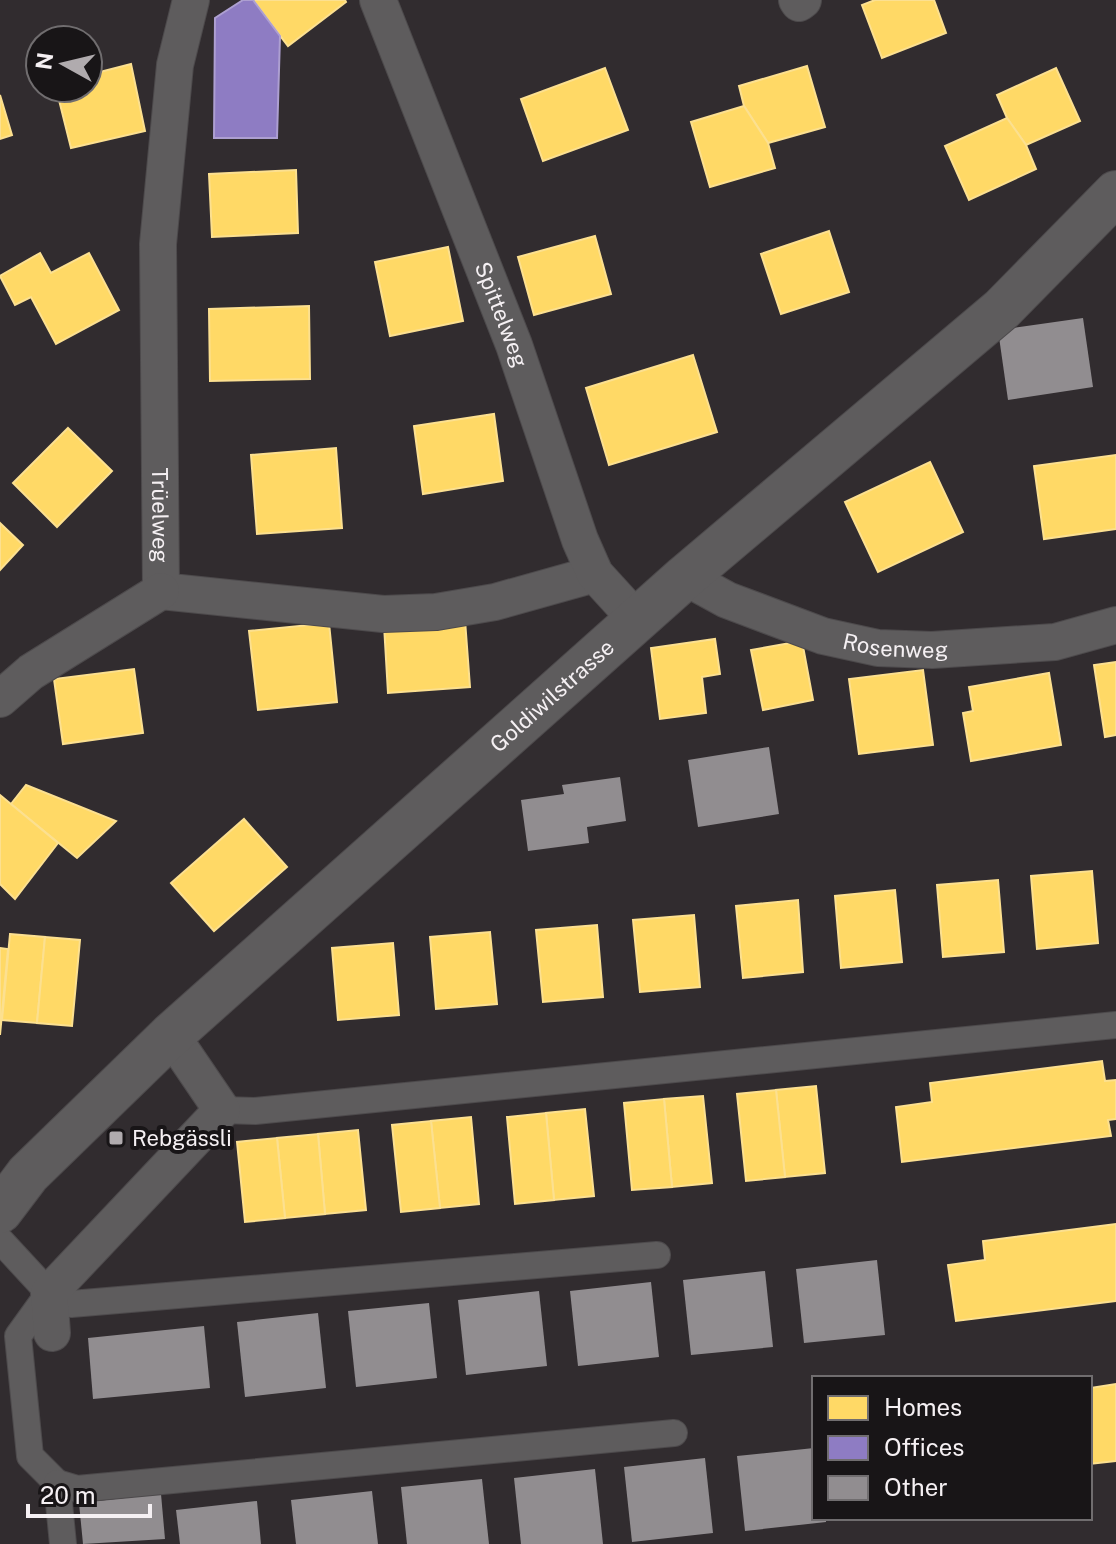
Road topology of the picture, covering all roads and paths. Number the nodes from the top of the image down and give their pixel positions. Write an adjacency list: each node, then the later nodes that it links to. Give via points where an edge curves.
1 (191, 0): 6 (street, Trüelweg, via 175,65 158,244)
2 (378, 0): 4 (street, Spittelweg, via 514,345)
3 (1116, 193): 5 (street, Goldiwilstrasse, via 1002,309)
4 (595, 574): 6 (street, Trüelweg, via 495,602 383,614); 7 (street, Spittelweg)
5 (685, 577): 7 (street, Goldiwilstrasse); 8 (street, Rosenweg, via 727,600 823,636 878,648 1055,642)
6 (161, 591): 9 (street, via 31,672)
7 (637, 620): 11 (street, Goldiwilstrasse)
8 (1116, 625)
9 (0, 699)
10 (1116, 1025): 12 (street, via 255,1111)
11 (171, 1035): 12 (street); 13 (street, Goldiwilstrasse, via 28,1174)
12 (222, 1110): 16 (street)
13 (0, 1211)
14 (0, 1240): 16 (street)
15 (657, 1255): 16 (street, via 71,1304)
16 (49, 1293): 17 (street); 19 (street, via 18,1336 30,1456)
17 (52, 1333)
18 (674, 1433): 19 (street, via 77,1489)
19 (57, 1483): 20 (street)
20 (63, 1544)

